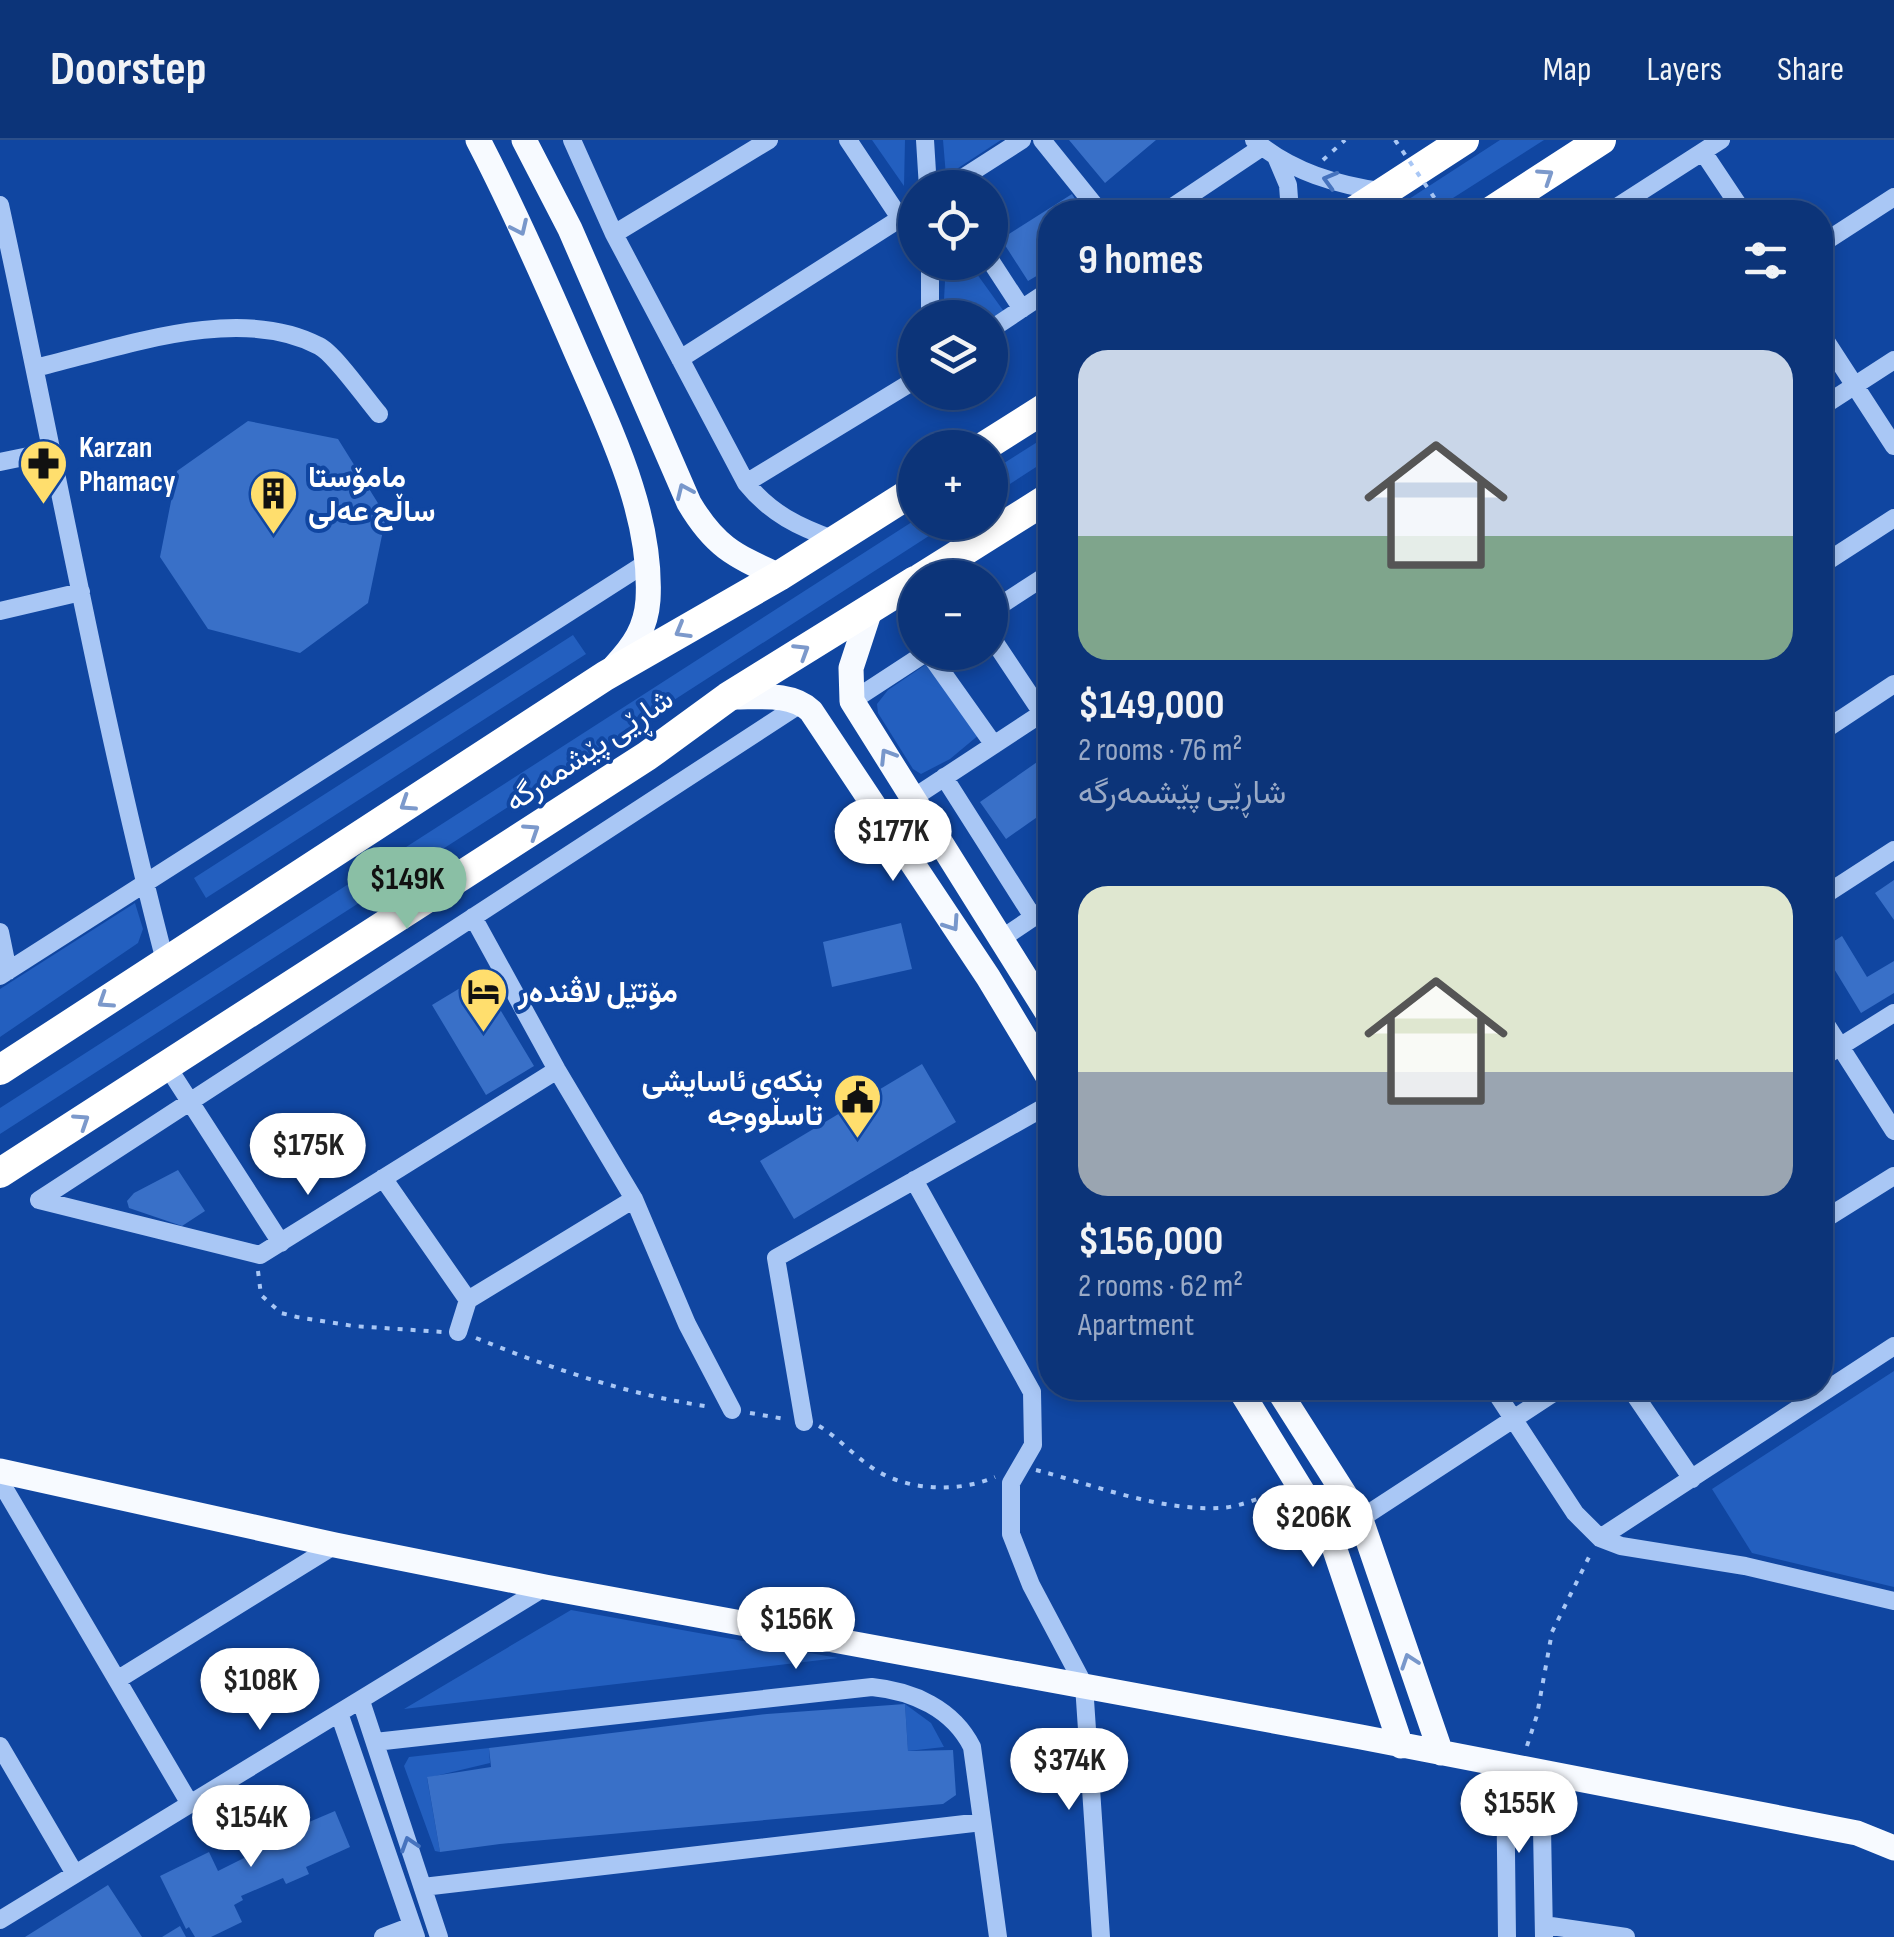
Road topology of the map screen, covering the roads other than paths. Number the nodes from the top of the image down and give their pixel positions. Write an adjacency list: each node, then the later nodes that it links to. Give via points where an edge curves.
1 (524, 140): 12 (main road); 55 (main road, one-way to 1, via 730,552 697,518)
2 (572, 140): 28 (street)
3 (769, 140): 28 (street)
4 (848, 140): 25 (street)
5 (926, 140): 14 (street)
6 (1022, 140): 15 (street)
7 (1042, 140): 18 (street)
8 (1464, 140): 16 (highway)
9 (1602, 140): 22 (highway, one-way to 9)
10 (1721, 140): 13 (street)
11 (1264, 149): 16 (street, one-way to 11, via 1326,180); 19 (street); 20 (street, via 1288,185)
12 (483, 150): 54 (main road, one-way to 54, via 627,477)
13 (1703, 152): 23 (street); 24 (street)
14 (927, 170)
15 (976, 170)
16 (1386, 192): 21 (highway)
17 (1894, 197): 29 (street)
18 (1090, 200)
19 (1184, 200)
20 (1289, 200)
21 (1373, 200)
22 (1509, 200)
23 (1627, 200)
24 (1734, 200)
25 (898, 201)
26 (0, 205): 37 (street)
27 (898, 219): 35 (street)
28 (614, 234): 35 (street)
29 (1833, 237)
30 (1003, 280): 32 (street)
31 (1038, 298): 32 (street)
32 (1022, 308): 33 (street)
33 (1008, 318)
34 (1833, 352): 38 (street)
35 (680, 359): 47 (street)
36 (1894, 360): 38 (street)
37 (35, 368): 42 (street, via 212,327 257,327 321,346); 45 (street)
38 (1855, 386): 40 (street); 44 (street)
39 (898, 390): 47 (street)
40 (1833, 400)
41 (1038, 413): 43 (highway)
42 (380, 414)
43 (1008, 432)
44 (1894, 446)
45 (53, 452): 46 (street); 57 (street)
46 (0, 462)
47 (746, 484): 51 (street, via 788,522)
48 (898, 501): 51 (highway, شاڕێی پێشمەرگە)
49 (1038, 504): 53 (highway, شاڕێی پێشمەرگە)
50 (1894, 518): 52 (street)
51 (835, 540): 55 (highway, شاڕێی پێشمەرگە)
52 (1833, 558)
53 (949, 560)
54 (646, 562): 65 (main road, via 642,628 635,646); 77 (street)
55 (779, 576): 65 (highway, شاڕێی پێشمەرگە, one-way to 65)
56 (1038, 582): 59 (street)
57 (81, 592): 60 (street); 77 (street)
58 (898, 592): 61 (highway, شاڕێی پێشمەرگە)
59 (1008, 601)
60 (0, 610)
61 (870, 610): 67 (highway, شاڕێی پێشمەرگە, one-way to 61); 68 (main road, via 850,668)
62 (1008, 660): 69 (street)
63 (900, 670): 68 (street)
64 (941, 670): 73 (street)
65 (605, 676): 84 (highway, شاڕێی پێشمەرگە, one-way to 84)
66 (1894, 684): 72 (street)
67 (728, 697): 70 (main road); 92 (highway, شاڕێی پێشمەرگە, one-way to 67)
68 (852, 701): 75 (main road, one-way to 68)
69 (1038, 702)
70 (802, 703): 81 (street); 91 (main road, one-way to 91)
71 (1038, 720): 73 (street)
72 (1833, 724)
73 (994, 745): 74 (street)
74 (944, 777): 75 (street); 80 (street)
75 (912, 798): 83 (main road)
76 (1894, 850): 78 (street)
77 (144, 882): 84 (street); 85 (street)
78 (1833, 890)
79 (1038, 914): 80 (street)
80 (1034, 917): 83 (street)
81 (473, 918): 94 (street); 95 (street)
82 (0, 932): 85 (street)
83 (1001, 939): 86 (main road)
84 (166, 962): 93 (highway, شاڕێی پێشمەرگە, one-way to 93)
85 (4, 974)
86 (1038, 998)
87 (1894, 1012): 89 (street)
88 (1833, 1035): 89 (street)
89 (1840, 1046): 90 (street); 97 (street)
90 (1833, 1051)
91 (1038, 1060)
92 (167, 1066): 95 (street); 98 (highway, شاڕێی پێشمەرگە, one-way to 92)
93 (0, 1070)
94 (556, 1070): 100 (street); 102 (street)
95 (190, 1102): 104 (street); 104 (street, via 39,1200 260,1255)
96 (1038, 1111): 101 (street)
97 (1894, 1131)
98 (0, 1173)
99 (1894, 1176): 103 (street)
100 (383, 1178): 104 (street); 105 (street)
101 (914, 1180): 117 (street, via 776,1258); 127 (street, via 1032,1392 1033,1445 1010,1483 1011,1534)
102 (634, 1199): 105 (street); 115 (street)
103 (1833, 1214)
104 (280, 1243)
105 (468, 1300): 106 (street)
106 (458, 1332)
107 (1894, 1346): 108 (street)
108 (1833, 1386)
109 (1246, 1400): 121 (main road)
110 (1293, 1400): 120 (main road)
111 (1500, 1400): 116 (street)
112 (1542, 1400): 116 (street)
113 (1638, 1400): 118 (street)
114 (1812, 1400): 118 (street)
115 (732, 1410)
116 (1513, 1420): 120 (street); 122 (street, via 1582,1523)
117 (804, 1422)
118 (1692, 1479): 122 (street)
119 (1, 1484): 123 (main road); 126 (street)
120 (1360, 1520): 121 (street); 133 (main road, one-way to 120)
121 (1331, 1538): 132 (main road)
122 (1600, 1538): 125 (street)
123 (335, 1546): 124 (main road); 126 (street)
124 (545, 1587): 127 (main road); 128 (street)
125 (1894, 1601)
126 (117, 1680): 135 (street)
127 (1084, 1685): 132 (main road); 146 (street)
128 (361, 1701): 129 (street); 130 (street)
129 (339, 1713): 135 (street); 142 (street)
130 (376, 1742): 136 (street, via 888,1689 936,1707 960,1726 972,1746); 139 (street, one-way to 130)
131 (0, 1746): 138 (street)
132 (1400, 1746): 133 (main road)
133 (1441, 1754): 134 (main road)
134 (1522, 1770): 137 (main road, via 1857,1833); 141 (street); 147 (street)
135 (190, 1804): 138 (street)
136 (982, 1822): 139 (street); 145 (street)
137 (1894, 1848)
138 (76, 1874): 140 (street)
139 (423, 1887): 144 (street)
140 (0, 1920)
141 (1544, 1931): 148 (street)
142 (414, 1932): 143 (street)
143 (383, 1937)
144 (439, 1937)
145 (998, 1937)
146 (1101, 1937)
147 (1506, 1937)
148 (1626, 1937)

